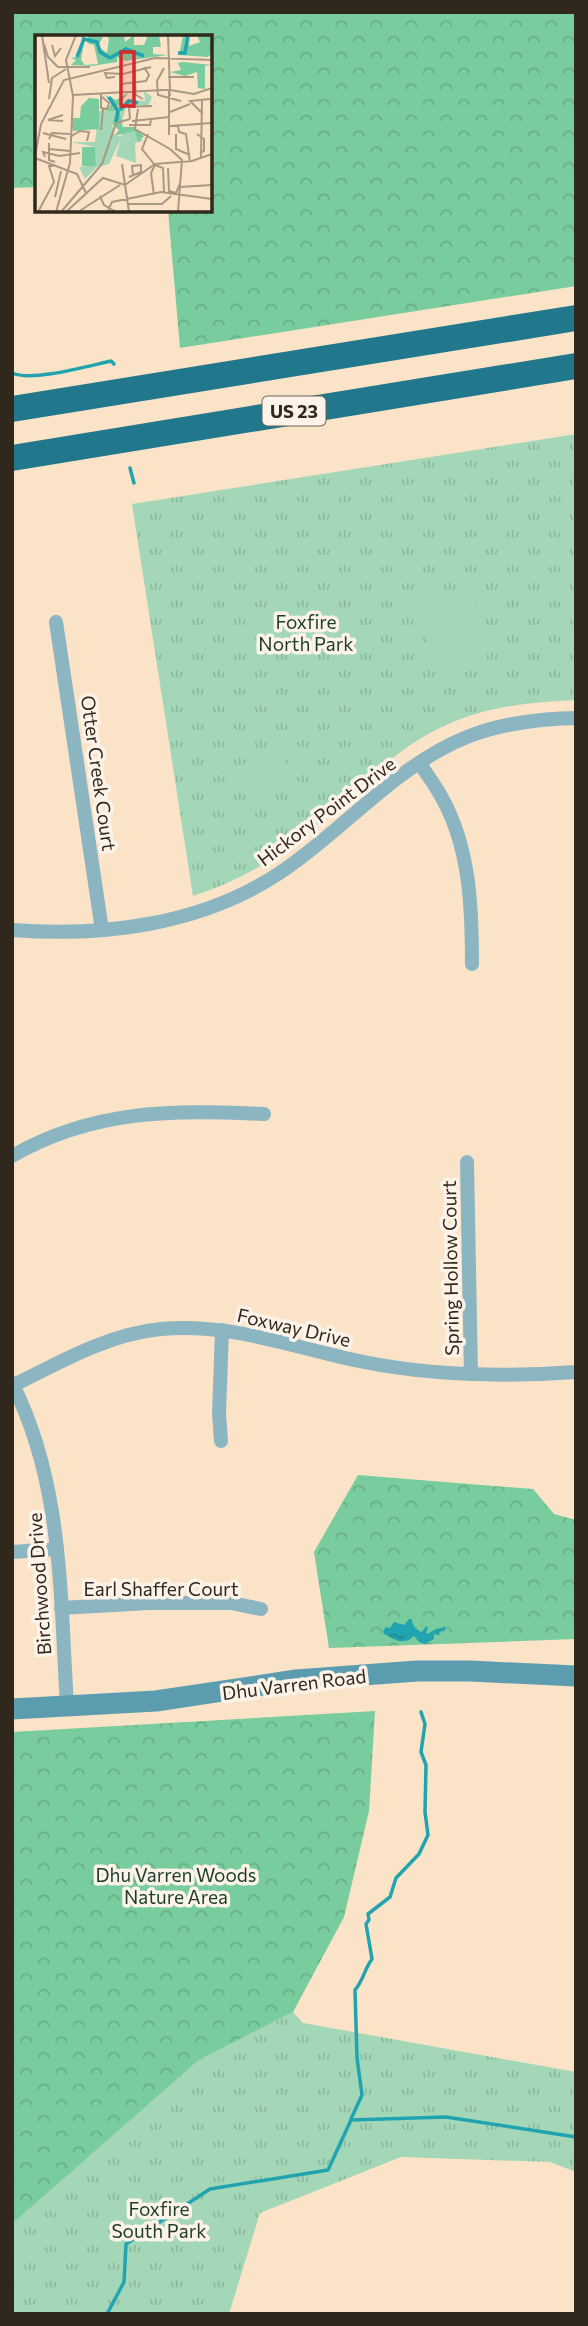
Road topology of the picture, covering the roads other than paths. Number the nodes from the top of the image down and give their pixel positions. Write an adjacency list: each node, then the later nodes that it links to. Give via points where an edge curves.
1 (576, 318): 3 (highway, US 23)
2 (576, 366): 4 (highway, US 23)
3 (12, 409)
4 (12, 458)
5 (55, 622): 9 (street, Otter Creek Court)
6 (576, 718): 7 (street, Hickory Point Drive, via 495,728 454,743)
7 (420, 764): 9 (street, Hickory Point Drive, via 303,857 256,887 190,915); 10 (street, via 442,796 465,860)
8 (12, 930): 9 (street, Hickory Point Drive)
9 (102, 930)
10 (472, 964)
11 (264, 1114): 12 (street, via 179,1111 128,1116 61,1134)
12 (12, 1156)
13 (467, 1162): 16 (street, Spring Hollow Court)
14 (222, 1330): 16 (street, Foxway Drive, via 380,1365); 17 (street, Foxway Drive, via 171,1328 132,1334); 18 (street)
15 (576, 1372): 16 (street, Foxway Drive)
16 (471, 1374)
17 (13, 1384): 19 (street, Birchwood Drive, via 46,1472)
18 (221, 1441)
19 (57, 1549): 20 (street); 21 (street, Birchwood Drive)
20 (12, 1552)
21 (61, 1608): 22 (street, Earl Shaffer Court, via 231,1603); 24 (street, Birchwood Drive)
22 (261, 1609)
23 (576, 1676): 24 (main road, Dhu Varren Road, via 417,1671 296,1680 156,1701)
24 (66, 1705): 25 (main road, Dhu Varren Road)
25 (12, 1709)

